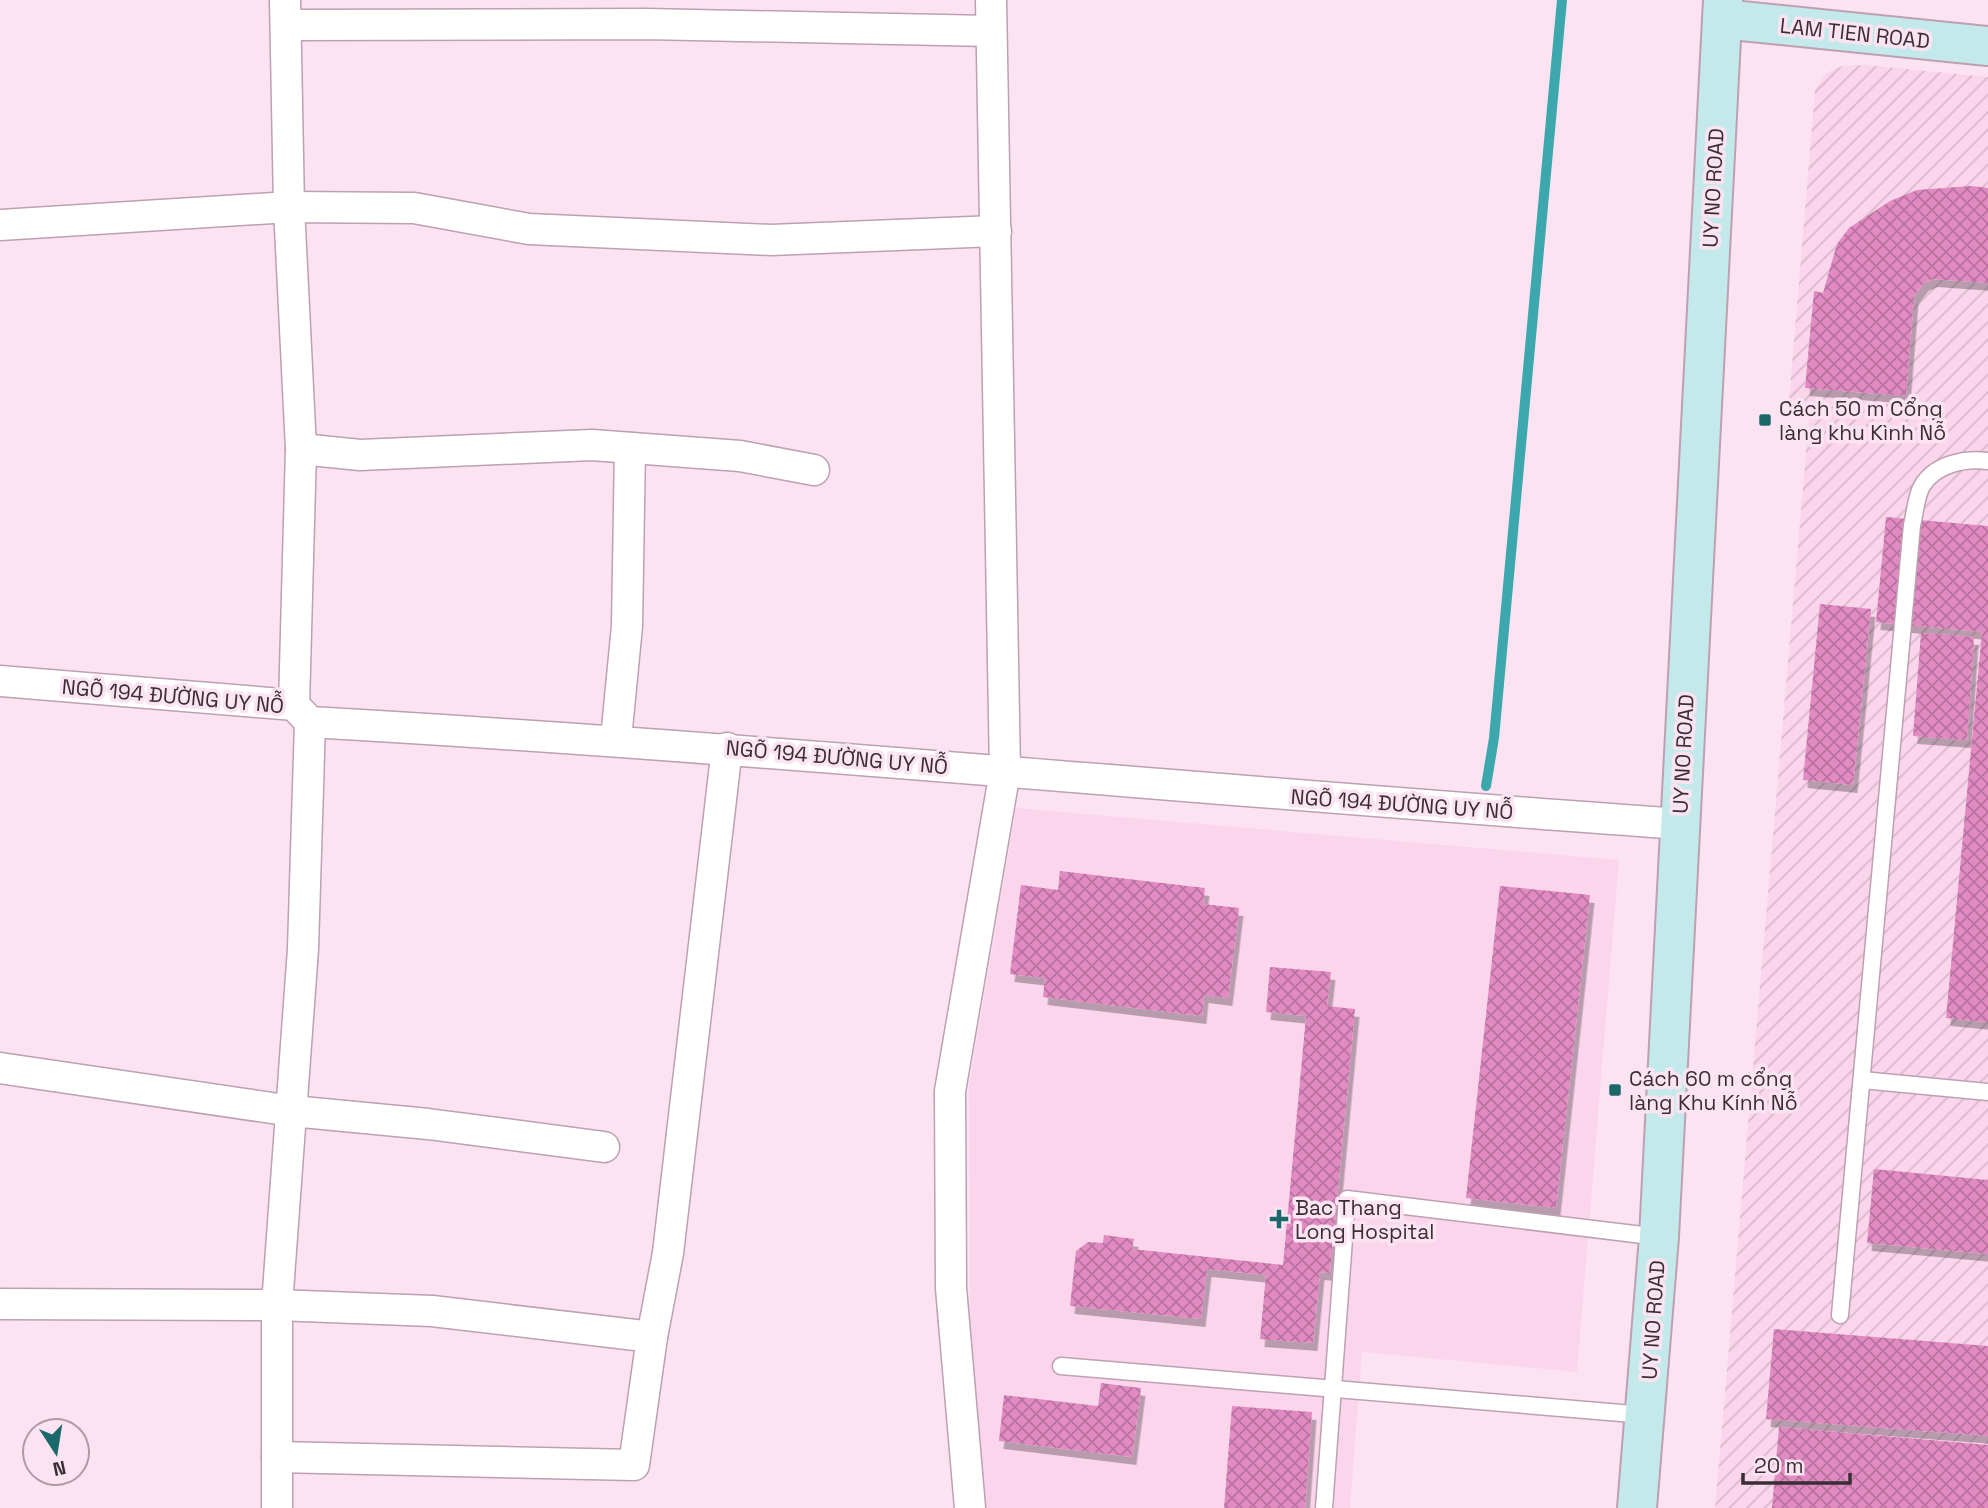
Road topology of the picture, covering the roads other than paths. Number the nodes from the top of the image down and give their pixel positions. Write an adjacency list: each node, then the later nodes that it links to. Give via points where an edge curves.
1 (991, 0): 4 (street)
2 (1723, 9): 5 (street, LAM TIEN ROAD); 18 (street, UY NO ROAD)
3 (285, 13): 4 (street); 6 (street)
4 (990, 31): 8 (street)
5 (1988, 46)
6 (289, 207): 7 (street); 8 (street, via 414,208 529,229 771,240); 10 (street)
7 (0, 225)
8 (996, 231): 17 (street)
9 (630, 448): 10 (street, via 592,445 360,455); 12 (street, via 740,456); 15 (street, via 627,626)
10 (301, 449): 14 (street)
11 (1988, 461): 20 (lane, via 1971,459 1944,466 1921,486 1912,525)
12 (814, 470)
13 (0, 681): 14 (street, NGÕ 194 ĐƯỜNG UY NỖ)
14 (302, 713): 15 (street, NGÕ 194 ĐƯỜNG UY NỖ); 22 (street, via 303,949)
15 (616, 739): 16 (street, NGÕ 194 ĐƯỜNG UY NỖ)
16 (727, 748): 17 (street, NGÕ 194 ĐƯỜNG UY NỖ); 28 (street, via 668,1253)
17 (1005, 771): 18 (street, NGÕ 194 ĐƯỜNG UY NỖ); 34 (street, via 950,1091 951,1288)
18 (1680, 824): 24 (street, UY NO ROAD)
19 (0, 1068): 22 (street)
20 (1862, 1080): 21 (lane); 27 (lane)
21 (1988, 1092)
22 (292, 1111): 23 (street); 26 (street)
23 (604, 1147)
24 (1659, 1237): 30 (lane, via 1346,1199); 31 (street, UY NO ROAD)
25 (0, 1304): 26 (street)
26 (276, 1305): 28 (street, via 432,1311); 32 (street)
27 (1840, 1315)
28 (652, 1337): 32 (street, via 634,1465)
29 (1061, 1366): 30 (lane)
30 (1333, 1391): 31 (lane); 35 (lane)
31 (1645, 1415): 36 (street, UY NO ROAD)
32 (277, 1457): 33 (street)
33 (277, 1508)
34 (970, 1508)
35 (1324, 1508)
36 (1637, 1508)

